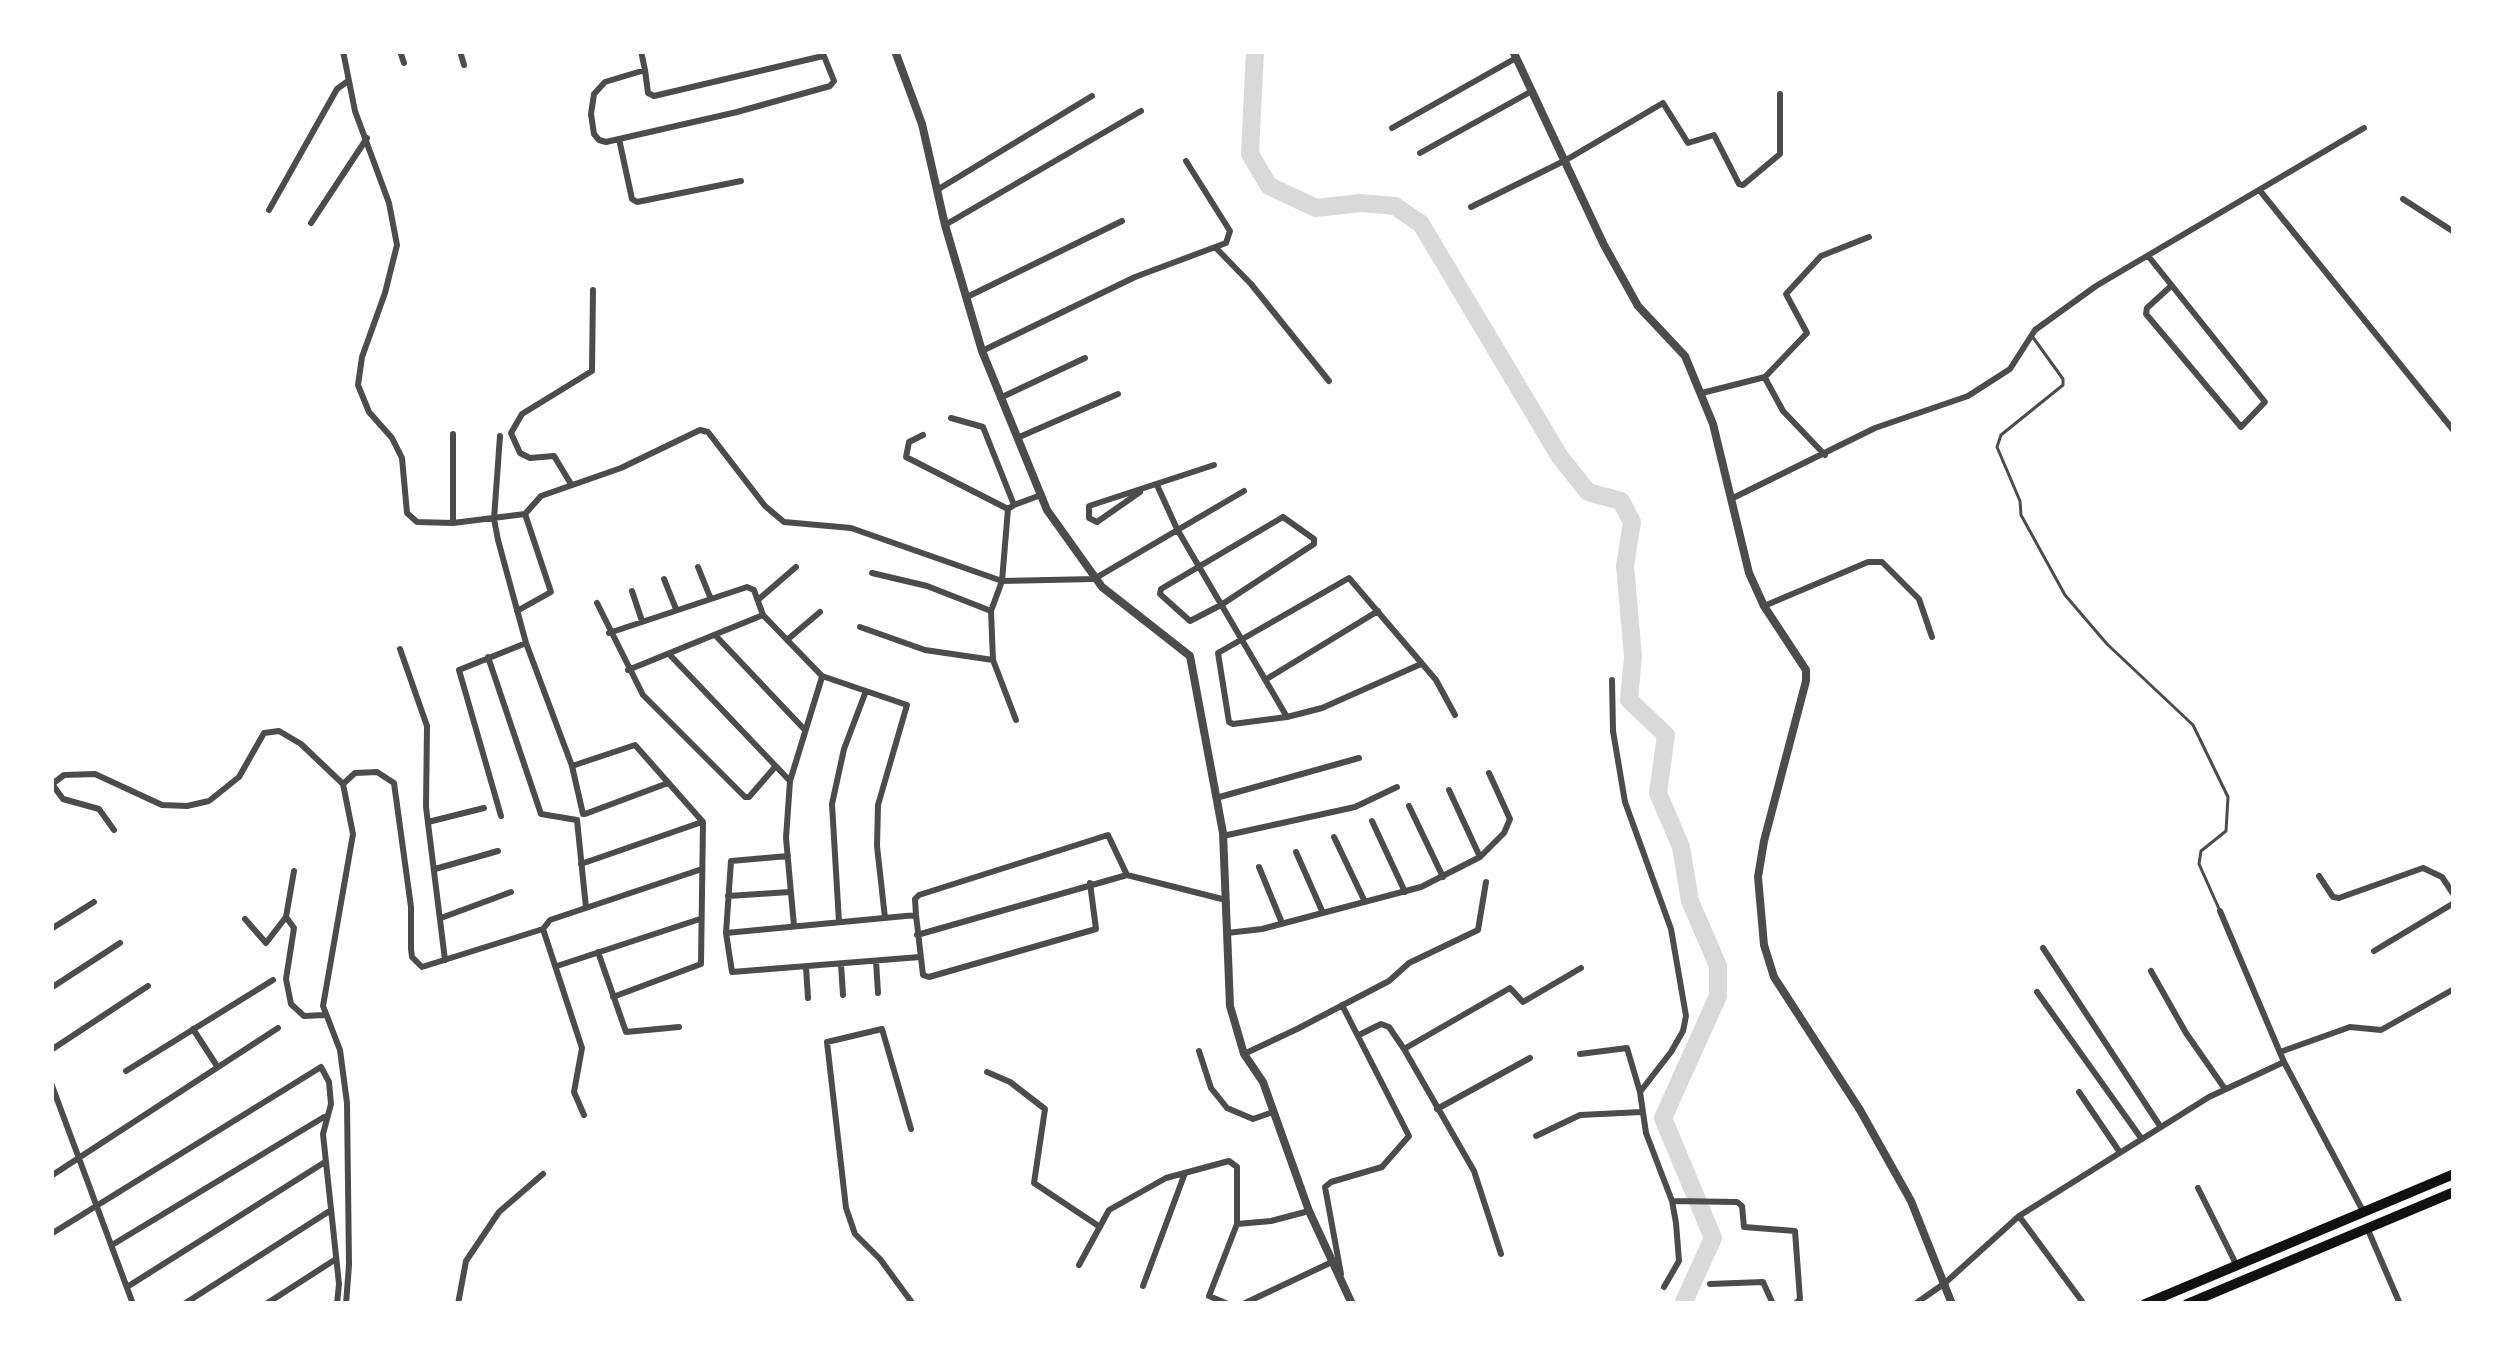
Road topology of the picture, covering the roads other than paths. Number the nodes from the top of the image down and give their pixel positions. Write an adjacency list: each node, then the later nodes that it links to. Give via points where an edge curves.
1 (343, 51): 11 (street)
2 (400, 51): 8 (street)
3 (460, 51): 9 (street)
4 (895, 51): 24 (street)
5 (644, 52): 10 (street)
6 (823, 54): 10 (street, via 654,97); 19 (street, via 830,86)
7 (1514, 54): 12 (street); 16 (street)
8 (404, 63)
9 (464, 65)
10 (645, 70): 19 (street, via 605,82 594,94 594,134)
11 (349, 80): 18 (street); 28 (street, via 337,88)
12 (1532, 91): 20 (street); 21 (street)
13 (1780, 94): 21 (street, via 1780,154 1743,185 1714,135 1688,143 1664,103)
14 (1092, 96): 24 (street)
15 (1141, 111): 31 (street)
16 (1392, 128)
17 (2364, 128): 25 (street)
18 (367, 138): 30 (street); 64 (street, via 397,245 358,385 402,458 409,517)
19 (619, 139): 23 (street, via 637,202)
20 (1420, 153)
21 (1566, 160): 27 (street); 44 (street, via 1638,306 1684,356)
22 (1186, 161): 34 (street, via 1230,231)
23 (741, 181)
24 (938, 190): 31 (street)
25 (2261, 192): 35 (street); 48 (street)
26 (2403, 199): 32 (street)
27 (1471, 207)
28 (269, 210)
29 (1122, 221): 38 (street)
30 (311, 223)
31 (945, 225): 38 (street)
32 (2454, 232)
33 (1869, 237): 42 (street, via 1821,256 1786,294 1808,333)
34 (1217, 249): 40 (street, via 1135,277); 43 (street)
35 (2149, 257): 36 (street); 39 (street)
36 (2171, 286): 36 (street, via 2265,402 2241,427 2146,314)
37 (593, 290): 55 (street, via 592,371 522,414 512,433 530,458 554,457)
38 (967, 297): 40 (street)
39 (2031, 335): 53 (street, via 2010,369 1968,396); 151 (lane, via 2063,385 2001,435 1997,447 2020,515 2065,595 2193,725 2228,797 2226,831 2201,851 2199,864)
40 (982, 351): 46 (street)
41 (1085, 358): 46 (street)
42 (1765, 376): 44 (street); 53 (street, via 1783,411)
43 (1329, 381)
44 (1702, 393): 60 (street)
45 (1118, 394): 52 (street)
46 (1000, 398): 52 (street)
47 (951, 418): 61 (street, via 983,427)
48 (2454, 430)
49 (453, 434): 64 (street)
50 (923, 435): 61 (street, via 908,442 906,457)
51 (500, 436): 63 (street)
52 (1018, 438): 59 (street)
53 (1825, 455): 60 (street)
54 (1214, 465): 56 (street)
55 (571, 484): 62 (street, via 541,496); 72 (street, via 709,432 784,522 851,528)
56 (1157, 485): 57 (street); 65 (street)
57 (1140, 491): 57 (street, via 1089,506 1089,518 1097,522)
58 (1244, 491): 65 (street)
59 (1041, 495): 61 (street); 71 (street)
60 (1733, 498): 78 (street)
61 (1011, 507): 72 (street)
62 (525, 514): 63 (street); 80 (street, via 551,592)
63 (494, 519): 64 (street); 80 (street)
64 (453, 523)
65 (1177, 529): 68 (street); 71 (street)
66 (698, 567): 74 (street)
67 (796, 567): 75 (street)
68 (1200, 569): 77 (street); 77 (street, via 1160,594 1190,621); 77 (street, via 1284,517 1314,539)
69 (872, 572): 82 (street)
70 (664, 579): 79 (street)
71 (1094, 579): 72 (street); 117 (street, via 1190,656)
72 (1002, 580): 82 (street)
73 (632, 591): 85 (street)
74 (711, 598): 75 (street, via 747,587); 79 (street)
75 (759, 599): 84 (street)
76 (597, 603): 87 (street)
77 (1222, 605): 91 (street)
78 (1764, 606): 89 (street, via 1882,562 1919,599); 245 (street, via 1807,681 1764,842 1764,945 1774,977 1911,1201)
79 (676, 610): 85 (street)
80 (517, 611): 92 (street)
81 (820, 611): 90 (street)
82 (991, 611): 96 (street)
83 (1378, 611): 91 (street, via 1346,578); 97 (street); 100 (street)
84 (763, 615): 88 (street); 90 (street)
85 (642, 621): 87 (street)
86 (860, 627): 96 (street, via 925,650)
87 (608, 633): 98 (street)
88 (716, 636): 94 (street); 106 (street)
89 (1932, 637)
90 (787, 640): 99 (street)
91 (1242, 641): 100 (street); 104 (street, via 1218,653 1229,722)
92 (526, 643): 95 (street); 108 (street)
93 (400, 649): 123 (street, via 427,725)
94 (669, 654): 98 (street); 109 (street)
95 (488, 657): 120 (street, via 459,672); 121 (street, via 542,814)
96 (993, 660): 105 (street)
97 (1421, 664): 103 (street); 104 (street)
98 (628, 670): 109 (street, via 643,695 745,796)
99 (822, 676): 102 (street); 106 (street)
100 (1265, 680): 104 (street)
101 (1612, 680): 207 (street, via 1625,802 1671,929 1686,1016)
102 (866, 691): 156 (street, via 908,706 878,805); 159 (street, via 832,804)
103 (1455, 715)
104 (1287, 717)
105 (1016, 720)
106 (804, 729): 111 (street)
107 (1359, 758): 117 (street)
108 (572, 766): 112 (street, via 635,745); 121 (street)
109 (775, 766): 111 (street)
110 (1489, 773): 131 (street, via 1510,819)
111 (790, 781): 130 (street)
112 (669, 782): 121 (street); 124 (street)
113 (51, 784): 114 (street, via 94,774 162,805 209,801 239,777 264,733 279,731); 125 (street, via 63,799 99,809)
114 (343, 784): 172 (street, via 355,773 377,772 394,783 412,957 422,967); 189 (street, via 353,834)
115 (1397, 787): 126 (street, via 1354,807)
116 (1448, 790): 131 (street)
117 (1216, 798): 126 (street)
118 (1409, 806): 139 (street)
119 (484, 808): 123 (street)
120 (501, 816)
121 (580, 817): 132 (street)
122 (1372, 821): 144 (street)
123 (428, 822): 134 (street)
124 (703, 822): 132 (street); 135 (street)
125 (115, 830)
126 (1223, 836): 147 (street)
127 (1334, 837): 149 (street)
128 (498, 851): 134 (street)
129 (1296, 852): 152 (street)
130 (788, 856): 143 (street); 145 (street, via 730,862)
131 (1480, 857): 139 (street)
132 (581, 864): 150 (street)
133 (1259, 867): 160 (street)
134 (434, 869): 155 (street)
135 (702, 869): 150 (street); 158 (street)
136 (294, 871): 154 (street)
137 (1127, 875): 141 (street); 147 (street); 153 (street, via 1108,835 917,896)
138 (2320, 876): 146 (street, via 2339,898 2423,868 2442,877)
139 (1443, 877): 144 (street)
140 (1486, 882): 188 (street, via 1478,930)
141 (1090, 884): 166 (street); 171 (street, via 1096,929 929,977)
142 (511, 892): 155 (street)
143 (792, 892): 145 (street); 161 (street)
144 (1405, 892): 149 (street)
145 (728, 896): 164 (street)
146 (2454, 899): 169 (street)
147 (1223, 900): 165 (street)
148 (94, 902): 162 (street)
149 (1365, 902): 152 (street)
150 (586, 908): 163 (street)
151 (2220, 911): 197 (street)
152 (1323, 913): 160 (street)
153 (916, 915): 156 (street); 166 (street)
154 (286, 917): 157 (street, via 266,943); 189 (street, via 294,928 291,1004 304,1016)
155 (441, 918): 172 (street)
156 (886, 918): 159 (street)
157 (244, 919)
158 (700, 919): 170 (street); 186 (street, via 699,967)
159 (839, 922): 161 (street)
160 (1282, 923): 165 (street)
161 (794, 926): 164 (street)
162 (51, 929)
163 (543, 929): 172 (street); 175 (street)
164 (726, 933): 176 (street, via 732,972)
165 (1227, 933): 198 (street, via 1230,1006)
166 (917, 935): 171 (street)
167 (120, 943): 181 (street)
168 (2043, 948): 216 (street)
169 (2374, 951)
170 (598, 952): 175 (street); 186 (street)
171 (920, 957): 173 (street)
172 (445, 960)
173 (876, 961): 174 (street); 184 (street)
174 (841, 964): 176 (street); 185 (street)
175 (557, 966): 215 (street, via 582,1048 574,1092)
176 (806, 967): 187 (street)
177 (1581, 968): 194 (street, via 1523,1002 1510,988)
178 (2150, 971): 206 (street)
179 (273, 980): 192 (street)
180 (148, 986): 195 (street)
181 (51, 988)
182 (2454, 989): 197 (street, via 2381,1030 2350,1027)
183 (2037, 992): 219 (street)
184 (878, 993)
185 (843, 995)
186 (613, 997): 190 (street, via 627,1033)
187 (808, 998)
188 (1342, 1005): 193 (street); 198 (street)
189 (325, 1016): 254 (street, via 340,1050 347,1103 349,1265)
190 (680, 1027)
191 (278, 1028): 202 (street)
192 (193, 1029): 202 (street); 203 (street)
193 (1359, 1035): 194 (street, via 1381,1024); 246 (street, via 1409,1136 1382,1167 1325,1187)
194 (1404, 1048): 209 (street)
195 (51, 1050)
196 (1199, 1051): 211 (street, via 1227,1108 1253,1119)
197 (2280, 1052): 201 (street)
198 (1244, 1054): 211 (street)
199 (1580, 1054): 207 (street, via 1628,1048)
200 (1530, 1058): 209 (street)
201 (2284, 1062): 206 (street); 233 (street)
202 (218, 1066): 221 (street)
203 (126, 1071)
204 (987, 1072): 236 (street, via 1045,1109 1034,1184)
205 (51, 1083): 210 (street)
206 (2225, 1089): 216 (street)
207 (1640, 1092): 212 (street)
208 (2079, 1092): 220 (street)
209 (1437, 1108): 240 (street, via 1474,1171)
210 (61, 1109): 213 (street); 221 (street)
211 (1273, 1112): 232 (street)
212 (1643, 1112): 218 (street, via 1580,1115); 229 (street)
213 (51, 1114)
214 (327, 1115): 222 (street); 230 (street, via 328,1082 318,1066); 239 (street)
215 (584, 1115)
216 (2160, 1126): 219 (street)
217 (911, 1129): 256 (street, via 881,1029 827,1042 846,1208 855,1234)
218 (1536, 1136)
219 (2141, 1138): 220 (street)
220 (2120, 1151): 234 (street)
221 (80, 1157): 226 (street); 230 (street)
222 (326, 1162): 231 (street); 249 (street)
223 (1185, 1173): 235 (street, via 1229,1161 1237,1167); 236 (street, via 1109,1210); 248 (street)
224 (543, 1174): 255 (street, via 499,1212 466,1261)
225 (2454, 1174): 233 (highway)
226 (51, 1176)
227 (2198, 1188): 244 (street)
228 (2454, 1192): 237 (highway)
229 (1672, 1201): 250 (street, via 1679,1261); 261 (street, via 1737,1202 1744,1227 1796,1231)
230 (98, 1204): 238 (street); 239 (street)
231 (329, 1211): 241 (street); 252 (street)
232 (1309, 1211): 235 (street); 242 (street)
233 (2364, 1214): 244 (highway)
234 (2019, 1216): 245 (street); 264 (street)
235 (1237, 1224): 257 (street, via 1209,1295)
236 (1100, 1227): 243 (street)
237 (2368, 1229): 266 (highway); 267 (street)
238 (51, 1234)
239 (112, 1245): 249 (street)
240 (1501, 1254)
241 (336, 1258): 253 (street); 254 (street)
242 (1332, 1262): 246 (street); 258 (street)
243 (1079, 1265)
244 (2237, 1268): 265 (highway)
245 (1945, 1283): 262 (street); 263 (street)
246 (1342, 1284): 259 (street)
247 (1710, 1284): 260 (street, via 1763,1282)
248 (1143, 1286)
249 (127, 1287): 251 (street)
250 (1664, 1287)
251 (134, 1304)
252 (184, 1304)
253 (266, 1304)
254 (341, 1304)
255 (458, 1304)
256 (913, 1304)
257 (1228, 1304)
258 (1243, 1304)
259 (1352, 1304)
260 (1773, 1304)
261 (1795, 1304)
262 (1916, 1304)
263 (1952, 1304)
264 (2084, 1304)
265 (2145, 1304)
266 (2187, 1304)
267 (2400, 1304)

